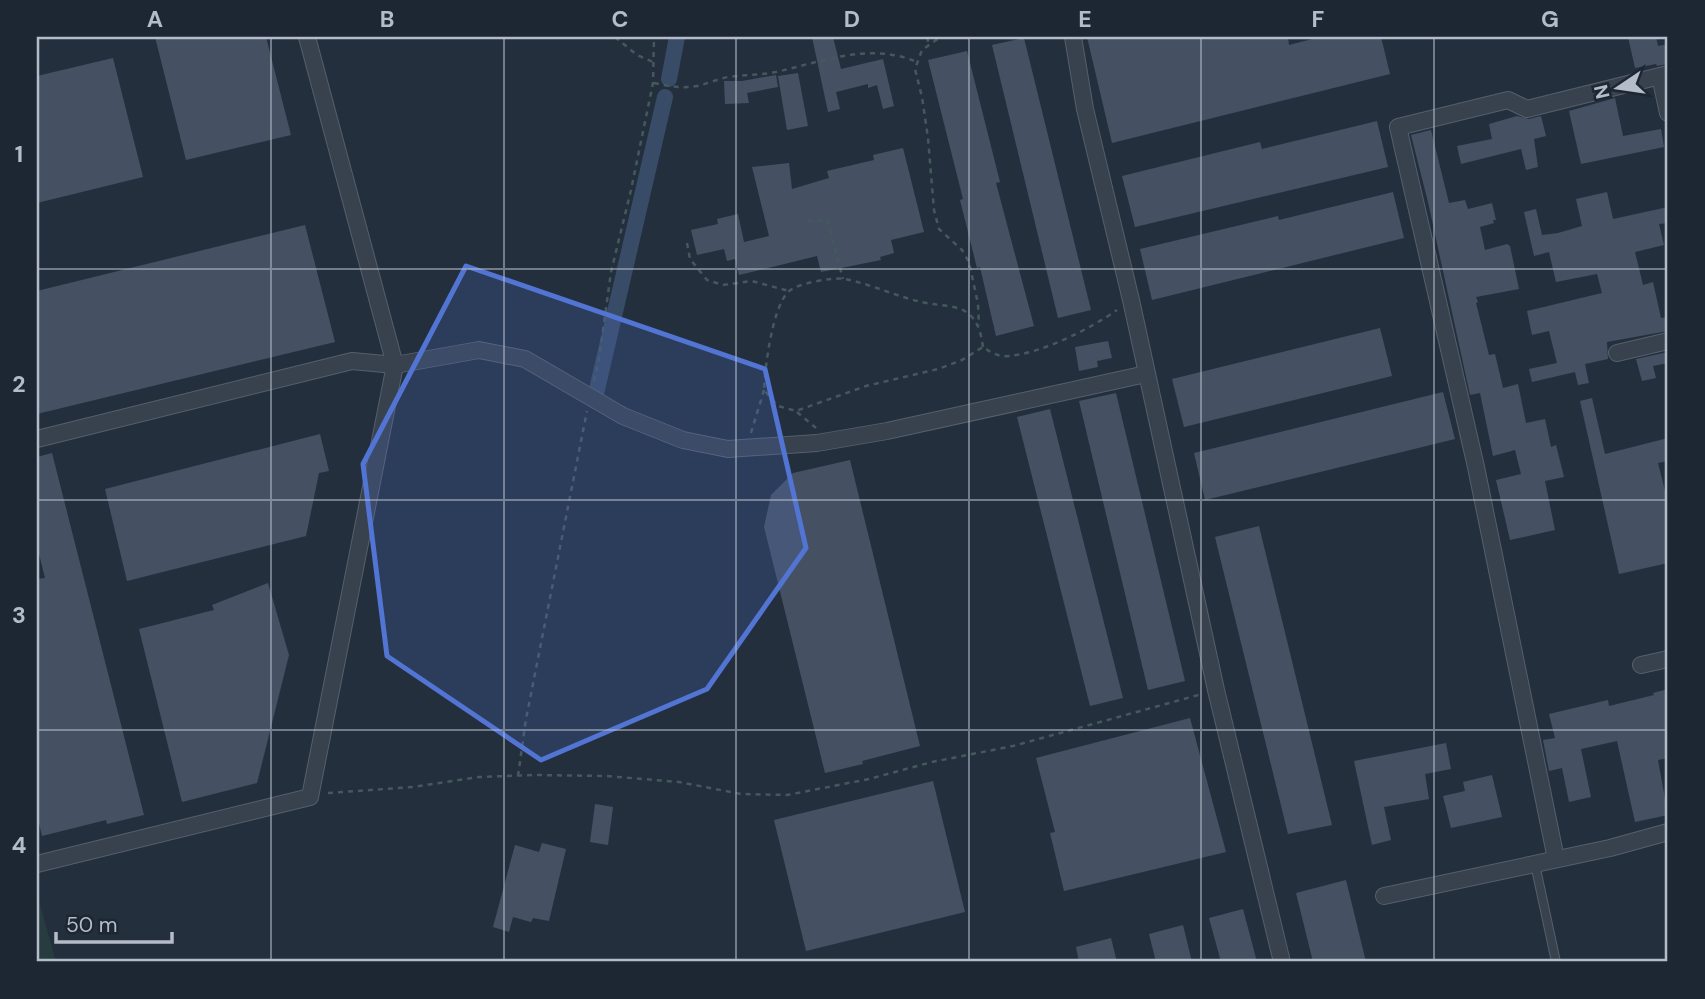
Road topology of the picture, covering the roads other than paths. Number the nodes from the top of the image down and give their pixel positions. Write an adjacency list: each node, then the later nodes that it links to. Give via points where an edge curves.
1 (307, 37): 7 (street)
2 (1073, 37): 8 (street, via 1085,109)
3 (1664, 75): 4 (street); 13 (street, via 1527,109 1508,100 1398,127 1476,467)
4 (1668, 113)
5 (1668, 341): 6 (street)
6 (1617, 353)
7 (395, 365): 8 (street, via 479,350 525,359 623,415 683,440 728,449 887,431); 9 (street, via 352,361); 14 (street, via 310,797)
8 (1146, 374): 17 (street)
9 (37, 439)
10 (1668, 659): 11 (street)
11 (1641, 665)
12 (1668, 832): 13 (street)
13 (1556, 859): 15 (street)
14 (37, 864)
15 (1535, 864): 16 (street); 18 (lane)
16 (1384, 896)
17 (1282, 962)
18 (1556, 962)

